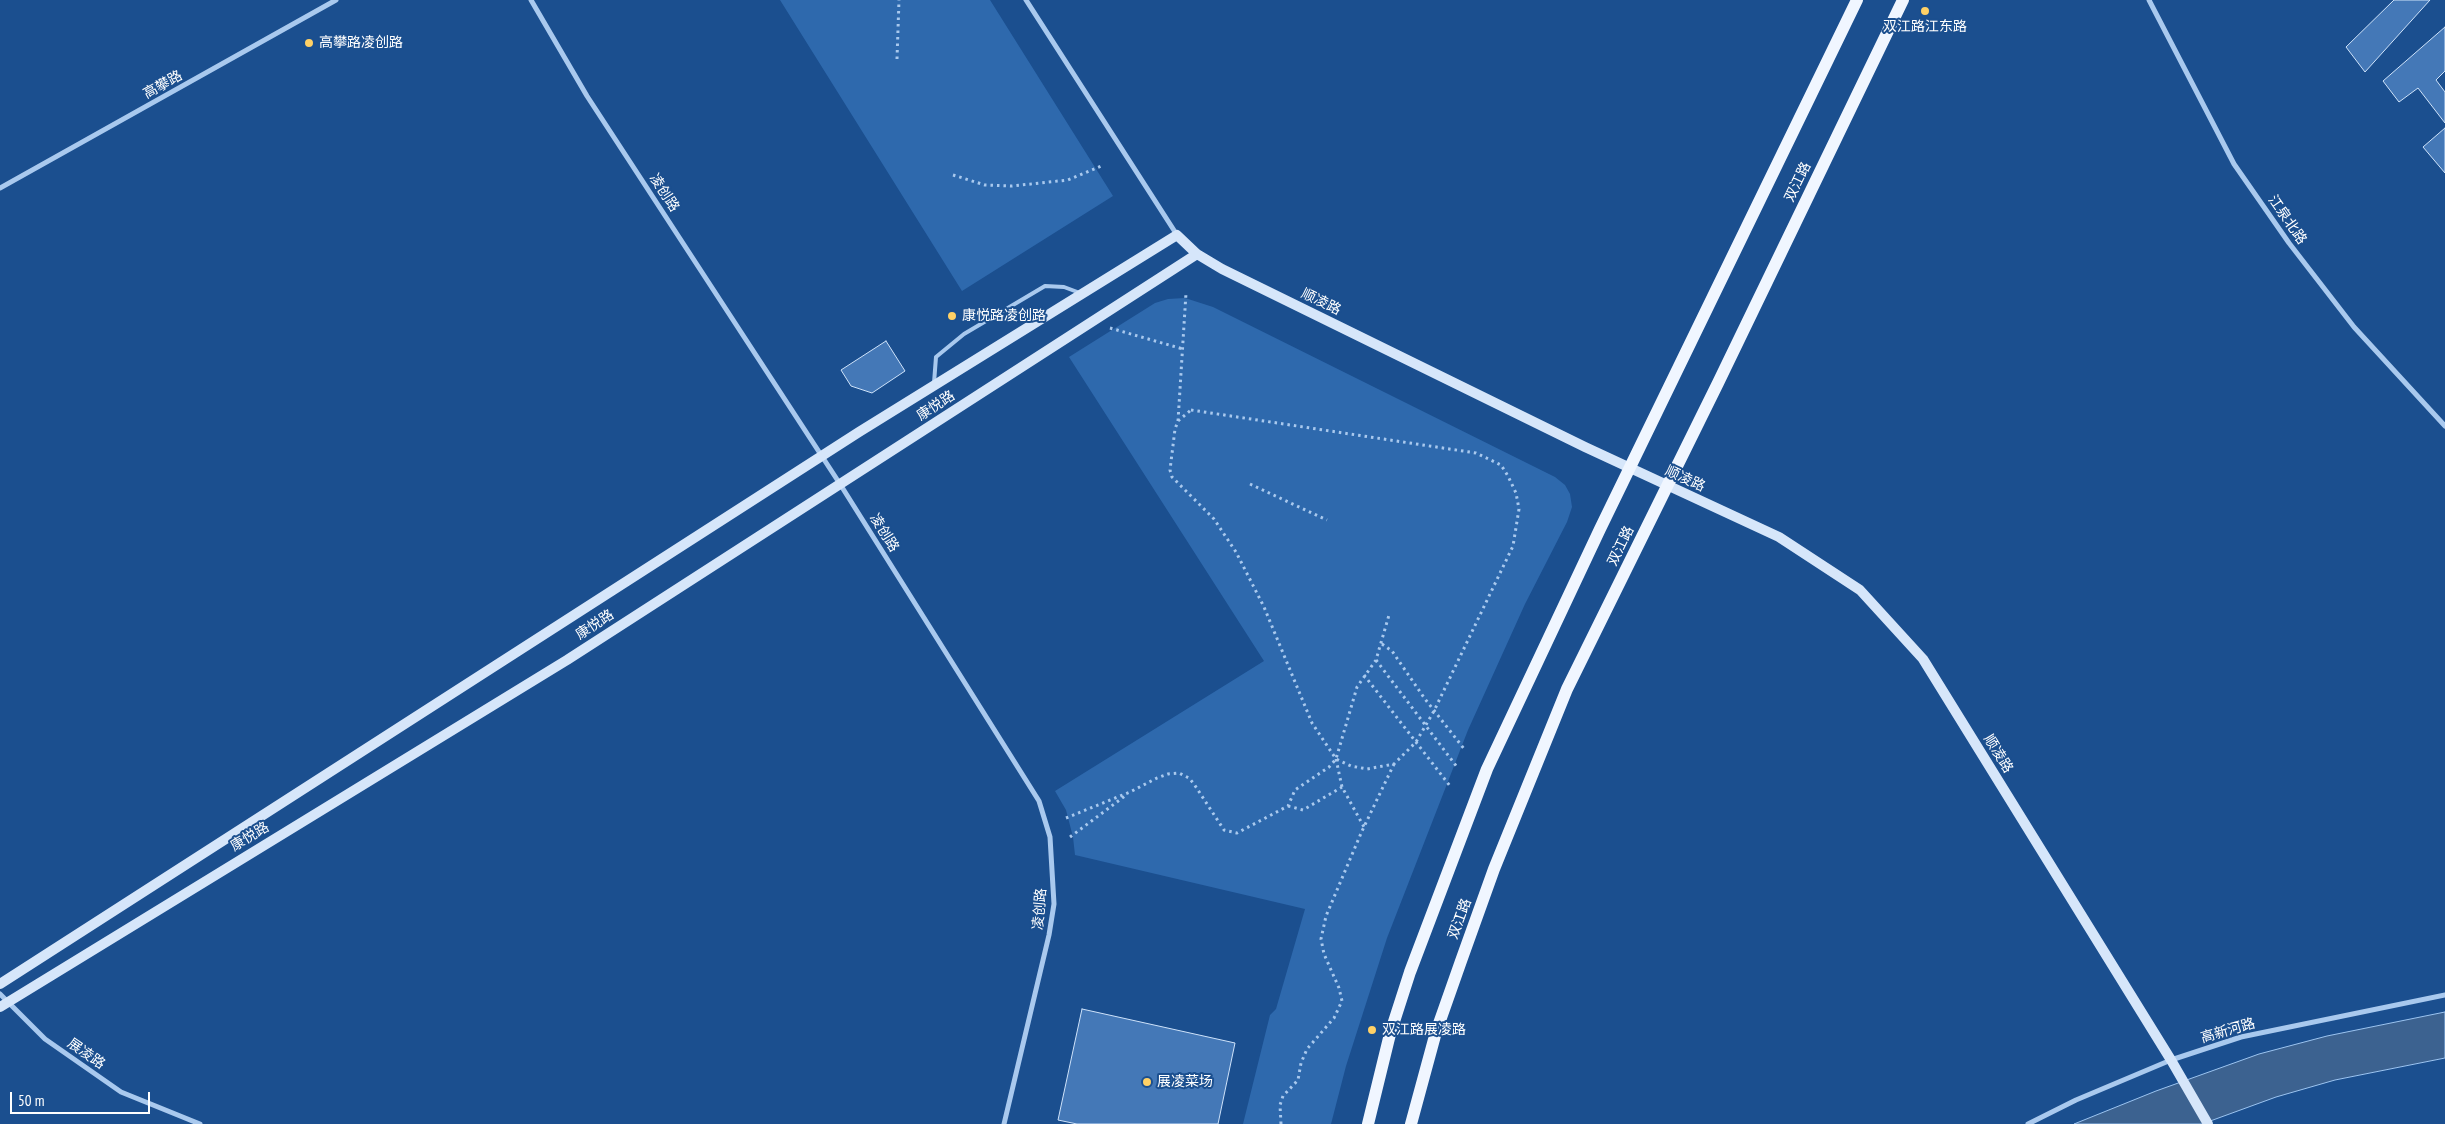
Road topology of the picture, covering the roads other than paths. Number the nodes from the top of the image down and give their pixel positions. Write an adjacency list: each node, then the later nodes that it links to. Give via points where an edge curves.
1 (336, 0): 7 (street, 高攀路)
2 (531, 0): 13 (street, 凌创路, via 587,96)
3 (1026, 0): 8 (street, 顺凌路)
4 (1857, 0): 14 (main road, 双江路)
5 (1903, 0): 16 (main road, 双江路)
6 (2149, 0): 12 (street, 江泉北路, via 2239,172 2354,327)
7 (0, 188)
8 (1178, 234): 9 (street, 顺凌路); 10 (street, 康悦路)
9 (1197, 254): 14 (street, 顺凌路); 15 (street, 康悦路)
10 (1084, 294): 11 (street, 康悦路); 11 (lane, via 1064,287 1045,286 964,334 936,357)
11 (934, 385): 13 (street, 康悦路)
12 (2445, 426)
13 (822, 456): 15 (street, 凌创路); 17 (street, 康悦路)
14 (1629, 467): 16 (street, 顺凌路); 24 (main road, 双江路, via 1487,769 1410,972 1390,1034)
15 (840, 484): 20 (street, 康悦路, via 567,660); 23 (street, 凌创路, via 1039,801 1050,837 1054,904)
16 (1668, 486): 21 (street, 顺凌路, via 1778,537 1860,590 1923,659); 25 (main road, 双江路, via 1563,698 1461,961 1436,1032)
17 (0, 984)
18 (0, 994): 20 (street, 展凌路)
19 (2445, 995): 21 (street, 高新河路, via 2241,1037)
20 (4, 1004): 22 (street, 展凌路, via 45,1039 121,1092)
21 (2171, 1060): 26 (street, 高新河路); 27 (street, 顺凌路)
22 (200, 1124)
23 (1004, 1124)
24 (1368, 1124)
25 (1411, 1124)
26 (2028, 1124)
27 (2208, 1124)

